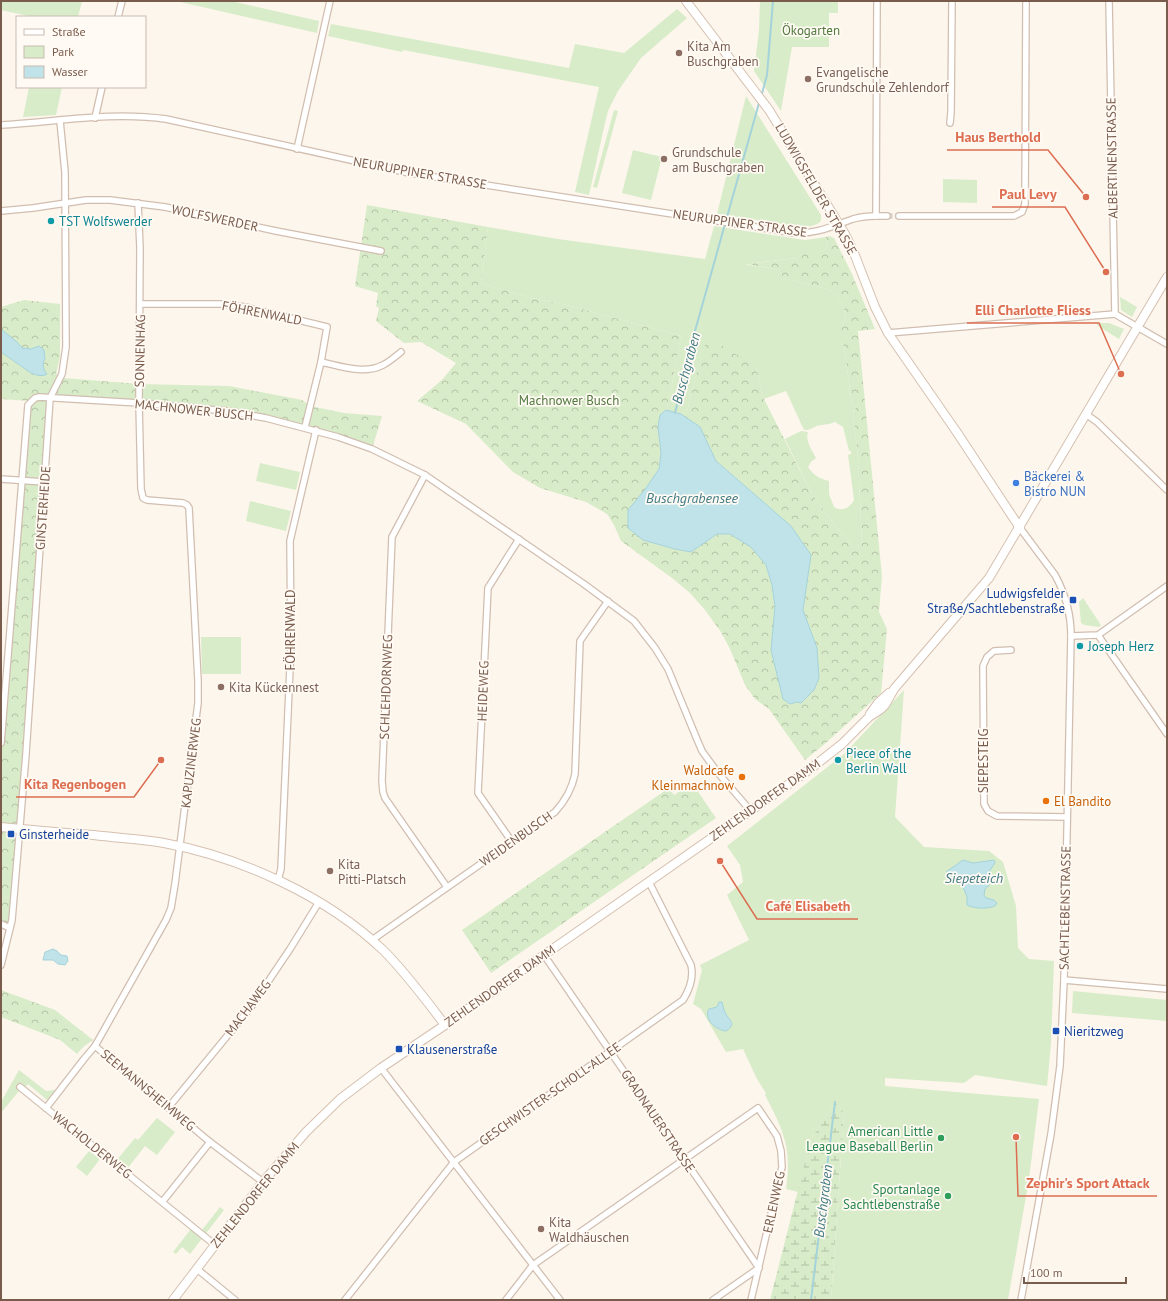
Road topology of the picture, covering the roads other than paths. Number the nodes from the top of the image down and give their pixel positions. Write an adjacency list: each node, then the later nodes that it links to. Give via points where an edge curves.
1 (122, 1): 8 (street)
2 (330, 1): 14 (street)
3 (686, 1): 21 (main road, LUDWIGSFELDER STRASSE, via 769,110)
4 (876, 1): 18 (street)
5 (952, 1): 12 (street)
6 (1026, 1): 20 (street, via 1025,204 1022,212 1014,216)
7 (1109, 1): 25 (street, ALBERTINENSTRASSE)
8 (118, 16)
9 (102, 88): 10 (street)
10 (95, 118): 11 (street, NEURUPPINER STRASSE); 14 (street, NEURUPPINER STRASSE, via 144,116 166,119)
11 (60, 121): 13 (street, NEURUPPINER STRASSE); 15 (street, GINSTERHEIDE)
12 (950, 123)
13 (1, 125)
14 (297, 149): 21 (street, NEURUPPINER STRASSE, via 409,173 802,233 826,230)
15 (65, 203): 16 (street, WOLFSWERDER, via 110,200); 17 (street, WOLFSWERDER); 31 (street, GINSTERHEIDE, via 66,347 62,374)
16 (138, 203): 22 (street, WOLFSWERDER); 24 (street, SONNENHAG)
17 (1, 211)
18 (876, 216): 19 (street, NEURUPPINER STRASSE); 21 (street, NEURUPPINER STRASSE, via 854,219)
19 (887, 216)
20 (899, 216)
21 (839, 225): 27 (main road, LUDWIGSFELDER STRASSE, via 854,253)
22 (381, 251)
23 (1167, 277): 26 (main road, ZEHLENDORFER DAMM)
24 (140, 304): 30 (street, FÖHRENWALD, via 221,304 245,307 327,327); 32 (street, SONNENHAG)
25 (1114, 314): 26 (street); 27 (street)
26 (1137, 327): 28 (street); 33 (main road, ZEHLENDORFER DAMM)
27 (888, 333): 42 (main road, LUDWIGSFELDER STRASSE)
28 (1167, 344)
29 (401, 352): 30 (street, via 382,366 366,370)
30 (321, 362): 34 (street, FÖHRENWALD)
31 (50, 398): 32 (street, MACHNOWER BUSCH); 38 (street, GINSTERHEIDE, via 35,398 28,405); 39 (street, GINSTERHEIDE)
32 (139, 403): 34 (street, MACHNOWER BUSCH, via 226,411); 41 (street, SONNENHAG)
33 (1086, 414): 40 (street); 42 (main road, ZEHLENDORFER DAMM)
34 (305, 427): 35 (street, MACHNOWER BUSCH)
35 (316, 430): 36 (street, MACHNOWER BUSCH, via 372,450); 57 (street, FÖHRENWALD, via 290,541 289,704 281,869)
36 (425, 475): 43 (street, MACHNOWER BUSCH); 59 (street, SCHLEHDORNWEG, via 392,537 382,781 385,798)
37 (1, 479): 38 (street)
38 (21, 481): 39 (street); 50 (street, GINSTERHEIDE)
39 (44, 482): 54 (street, GINSTERHEIDE)
40 (1167, 490)
41 (143, 498): 56 (street, KAPUZINERWEG, via 183,503 189,508 198,703)
42 (1020, 528): 47 (street, SACHTLEBENSTRASSE, via 1056,575 1069,609); 51 (main road, ZEHLENDORFER DAMM, via 990,578 869,717 823,760)
43 (519, 539): 45 (street, MACHNOWER BUSCH); 55 (street, HEIDEWEG, via 488,588 478,793)
44 (1167, 586): 46 (street)
45 (608, 601): 51 (street, MACHNOWER BUSCH, via 634,621 655,648 668,669 702,751); 55 (street, WEIDENBUSCH, via 580,641 575,774 570,792 556,812)
46 (1098, 635): 47 (street); 49 (street)
47 (1071, 636): 52 (street, SACHTLEBENSTRASSE)
48 (1011, 650): 52 (street, SIEPESTEIG, via 994,651 984,664 984,804 988,811 997,816)
49 (1167, 734)
50 (1, 743)
51 (750, 810): 58 (main road, ZEHLENDORFER DAMM)
52 (1067, 817): 66 (street, SACHTLEBENSTRASSE)
53 (1, 827): 54 (main road)
54 (19, 829): 56 (main road, via 133,839); 62 (street, GINSTERHEIDE)
55 (512, 842): 59 (street, WEIDENBUSCH)
56 (180, 847): 57 (main road, via 231,862); 69 (street, KAPUZINERWEG, via 174,894 166,920)
57 (278, 880): 60 (main road)
58 (649, 882): 64 (main road, ZEHLENDORFER DAMM); 70 (street, GESCHWISTER-SCHOLL-ALLEE, via 691,965 693,975 688,993 683,1000)
59 (447, 887): 63 (street, WEIDENBUSCH)
60 (319, 902): 63 (main road); 74 (street, MACHAWEG, via 251,1007)
61 (1, 924): 62 (street)
62 (10, 928): 65 (street, GINSTERHEIDE)
63 (372, 940): 68 (main road, via 396,963)
64 (544, 955): 68 (main road, ZEHLENDORFER DAMM); 70 (street, GRADNAUERSTRASSE)
65 (1, 964)
66 (1064, 980): 67 (street); 91 (street, SACHTLEBENSTRASSE, via 1060,1066 1051,1134)
67 (1167, 989)
68 (445, 1025): 71 (main road, ZEHLENDORFER DAMM)
69 (95, 1046): 73 (street, SEEMANNSHEIMWEG); 74 (street, SEEMANNSHEIMWEG)
70 (610, 1051): 76 (street, GRADNAUERSTRASSE); 77 (street, GESCHWISTER-SCHOLL-ALLEE)
71 (380, 1068): 77 (street); 78 (main road, ZEHLENDORFER DAMM, via 340,1099 306,1132)
72 (20, 1087): 73 (street, WACHOLDERWEG)
73 (46, 1108): 79 (street, WACHOLDERWEG)
74 (168, 1108): 75 (street, SEEMANNSHEIMWEG)
75 (210, 1142): 78 (street, SEEMANNSHEIMWEG); 79 (street)
76 (685, 1160): 81 (street); 82 (street, GRADNAUERSTRASSE); 82 (street, ERLENWEG, via 758,1108 777,1136 782,1167)
77 (454, 1162): 81 (street); 86 (street, GESCHWISTER-SCHOLL-ALLEE)
78 (263, 1182): 80 (main road, ZEHLENDORFER DAMM)
79 (163, 1201): 80 (street, WACHOLDERWEG)
80 (215, 1245): 83 (main road, ZEHLENDORFER DAMM)
81 (533, 1265): 87 (street); 88 (street)
82 (759, 1268): 89 (street); 90 (street, ERLENWEG)
83 (197, 1269): 84 (main road, ZEHLENDORFER DAMM); 85 (street)
84 (173, 1300)
85 (235, 1300)
86 (346, 1300)
87 (506, 1300)
88 (560, 1300)
89 (713, 1300)
90 (751, 1300)
91 (1021, 1300)

